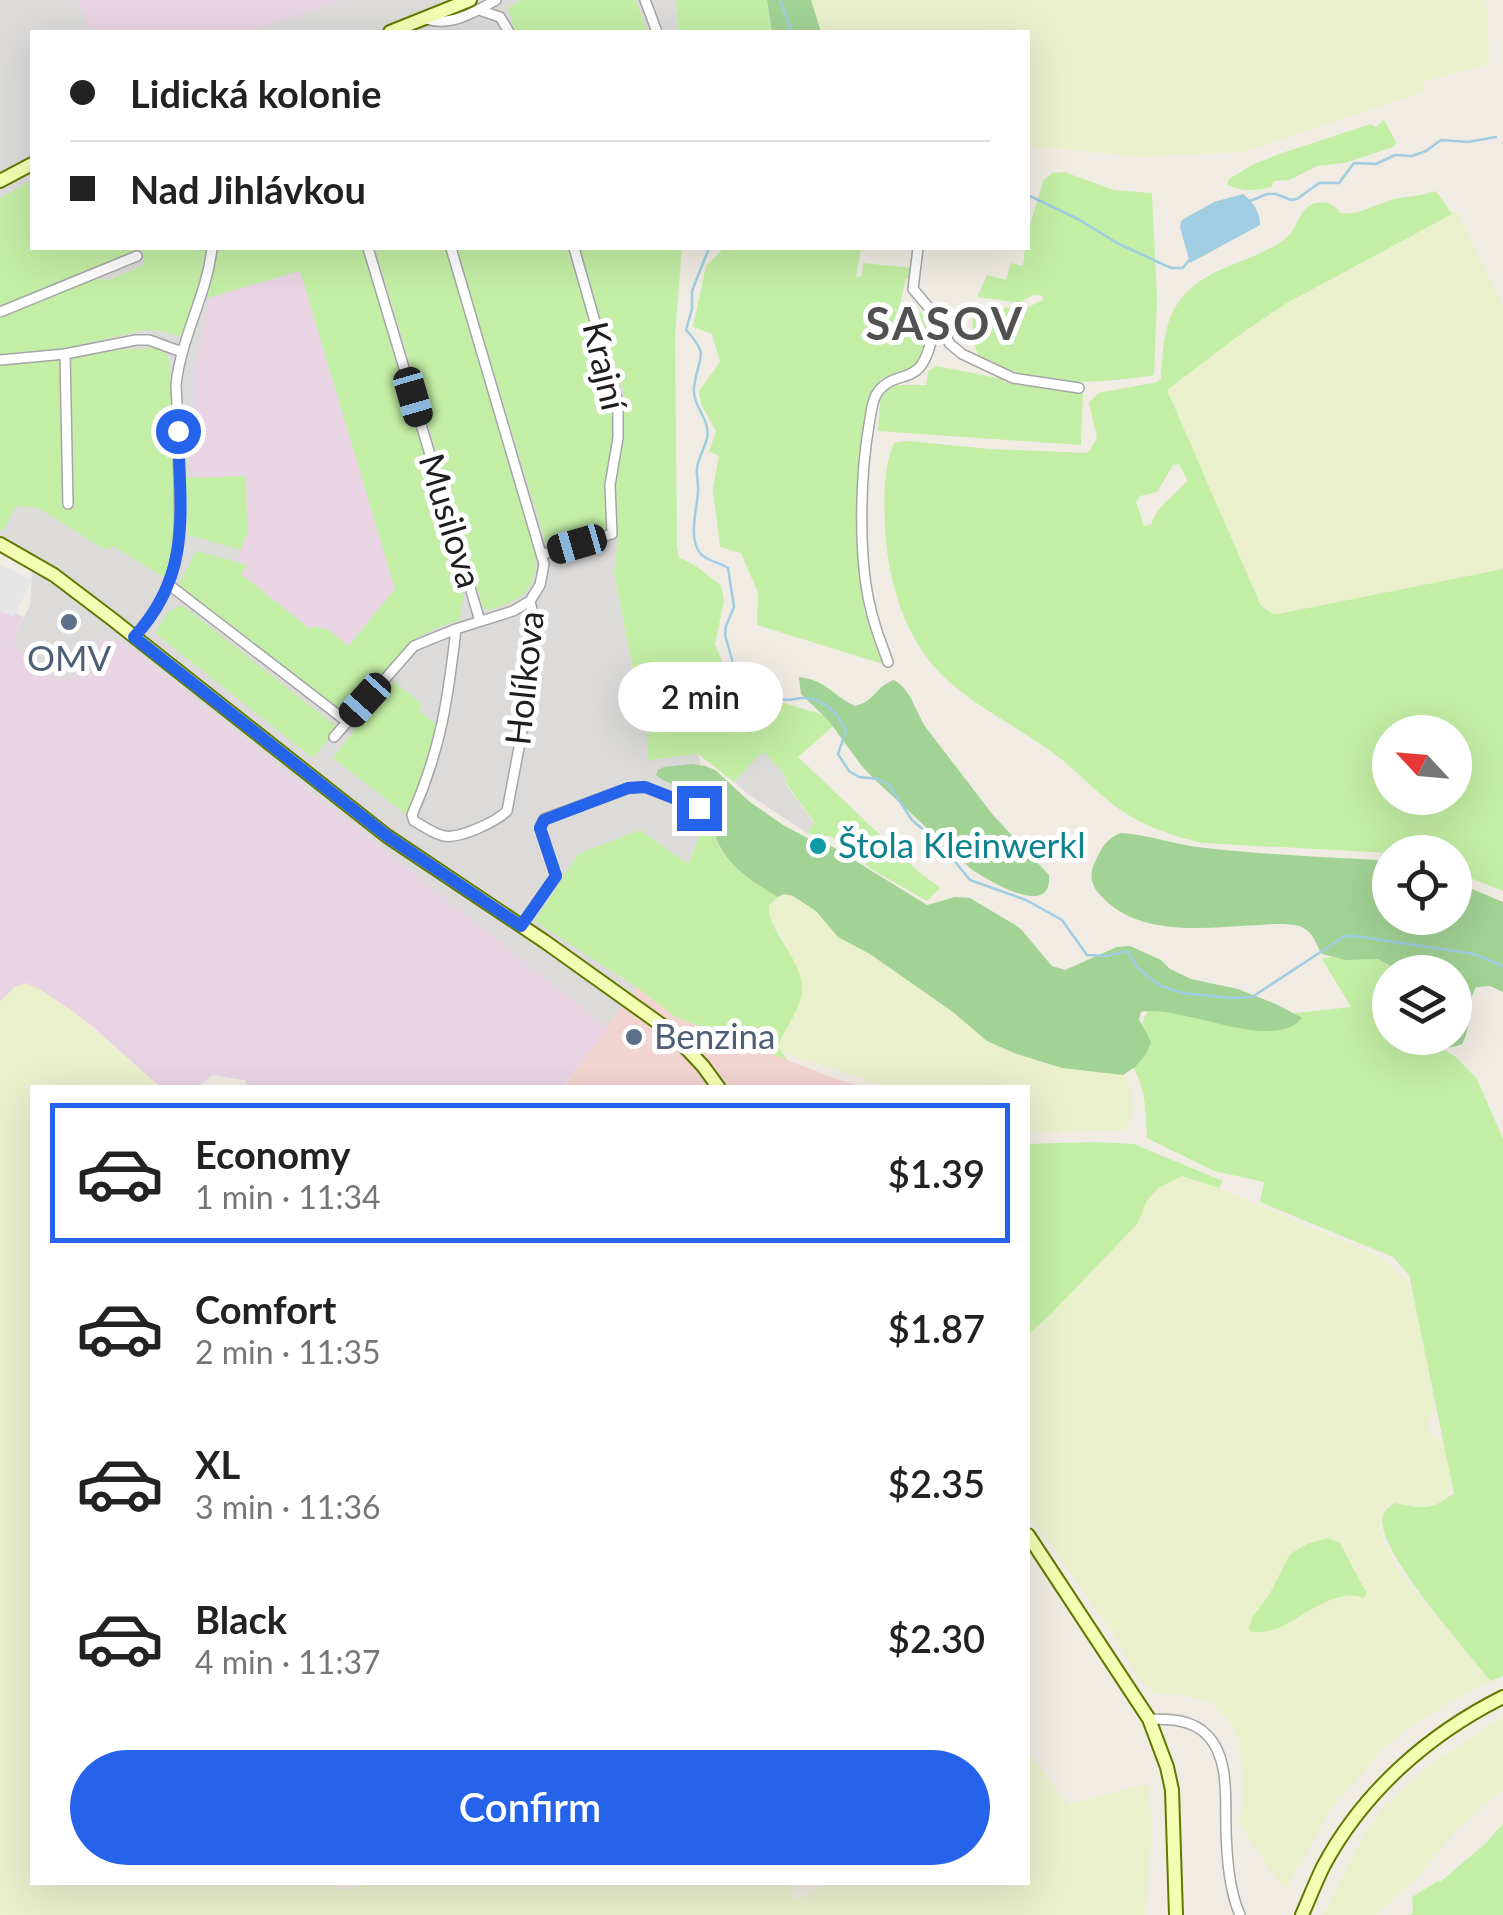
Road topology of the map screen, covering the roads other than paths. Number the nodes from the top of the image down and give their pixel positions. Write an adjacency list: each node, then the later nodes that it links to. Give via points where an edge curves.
1 (496, 0): 3 (street)
2 (644, 0): 6 (street)
3 (474, 5): 4 (main road); 5 (street, via 500,17)
4 (396, 30)
5 (508, 30)
6 (656, 30)
7 (30, 165): 8 (main road)
8 (0, 181)
9 (212, 250): 17 (street)
10 (369, 250): 26 (street, Musilova)
11 (452, 250): 23 (street)
12 (575, 250): 23 (street, Krajní, via 618,402 612,534)
13 (918, 250): 16 (street, via 913,289)
14 (137, 256): 15 (street)
15 (0, 312)
16 (936, 324): 20 (street, via 962,354 1005,375); 29 (street, via 922,364 884,384 874,398 864,452 865,574)
17 (182, 352): 18 (street, via 136,340); 24 (street, via 176,384 180,540)
18 (64, 354): 19 (street); 21 (street)
19 (0, 360)
20 (1079, 388)
21 (68, 504)
22 (0, 544): 28 (main road, via 54,575)
23 (542, 554): 25 (street, Holíkova, via 540,585)
24 (168, 584): 28 (street); 30 (street)
25 (530, 601): 26 (street, Musilova); 33 (street, Holíkova, via 528,700 507,812 458,836)
26 (480, 622): 27 (street, Musilova)
27 (456, 629): 30 (street, via 414,646); 33 (street, Musilova, via 443,726 412,818)
28 (134, 637): 34 (main road, via 387,836)
29 (888, 662)
30 (346, 721): 31 (street)
31 (334, 737)
32 (699, 808): 34 (street, via 640,786 544,820 540,828 556,876)
33 (442, 836)
34 (521, 926): 35 (main road, via 670,1031)
35 (717, 1085)
36 (1030, 1538): 38 (main road)
37 (1503, 1697): 41 (main road, via 1442,1733 1376,1792 1329,1857)
38 (1149, 1719): 39 (main road, via 1172,1790); 40 (street, via 1197,1727 1218,1751)
39 (1176, 1915)
40 (1240, 1915)
41 (1302, 1915)

